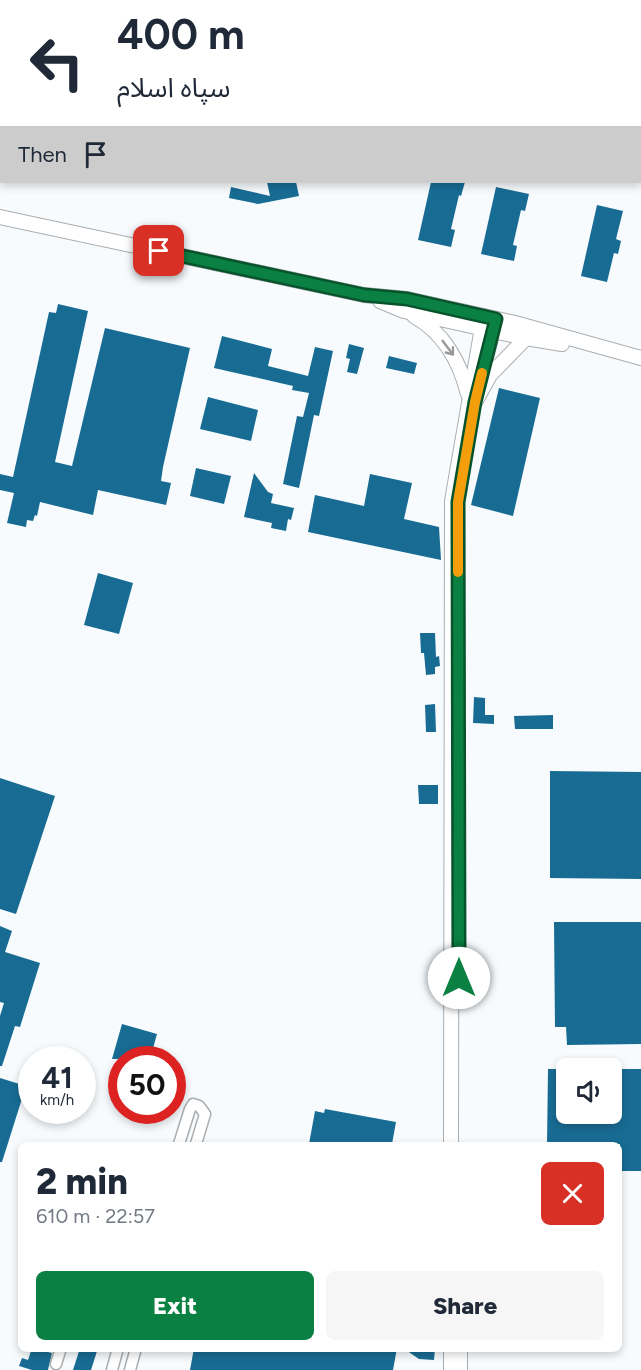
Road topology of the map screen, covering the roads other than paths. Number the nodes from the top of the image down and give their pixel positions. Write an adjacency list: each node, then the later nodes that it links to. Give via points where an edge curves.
1 (0, 217): 2 (main road)
2 (364, 295): 3 (main road); 4 (main road, via 407,299)
3 (404, 311): 4 (main road); 8 (main road, one-way to 8, via 422,321 447,345)
4 (489, 323): 5 (main road); 6 (main road); 8 (main road)
5 (526, 338): 6 (main road); 8 (main road, via 490,375)
6 (607, 350): 7 (main road)
7 (641, 358)
8 (472, 401): 11 (main road, via 452,501); 12 (main road, via 458,502)
9 (180, 1142): 10 (lane, via 193,1104 205,1114)
10 (197, 1142)
11 (451, 1142)
12 (460, 1142)
13 (60, 1352): 18 (lane)
14 (117, 1352): 19 (lane)
15 (135, 1352): 20 (lane)
16 (451, 1352): 21 (main road)
17 (460, 1352): 22 (main road)
18 (56, 1364)
19 (112, 1370)
20 (130, 1370)
21 (451, 1370)
22 (460, 1370)

